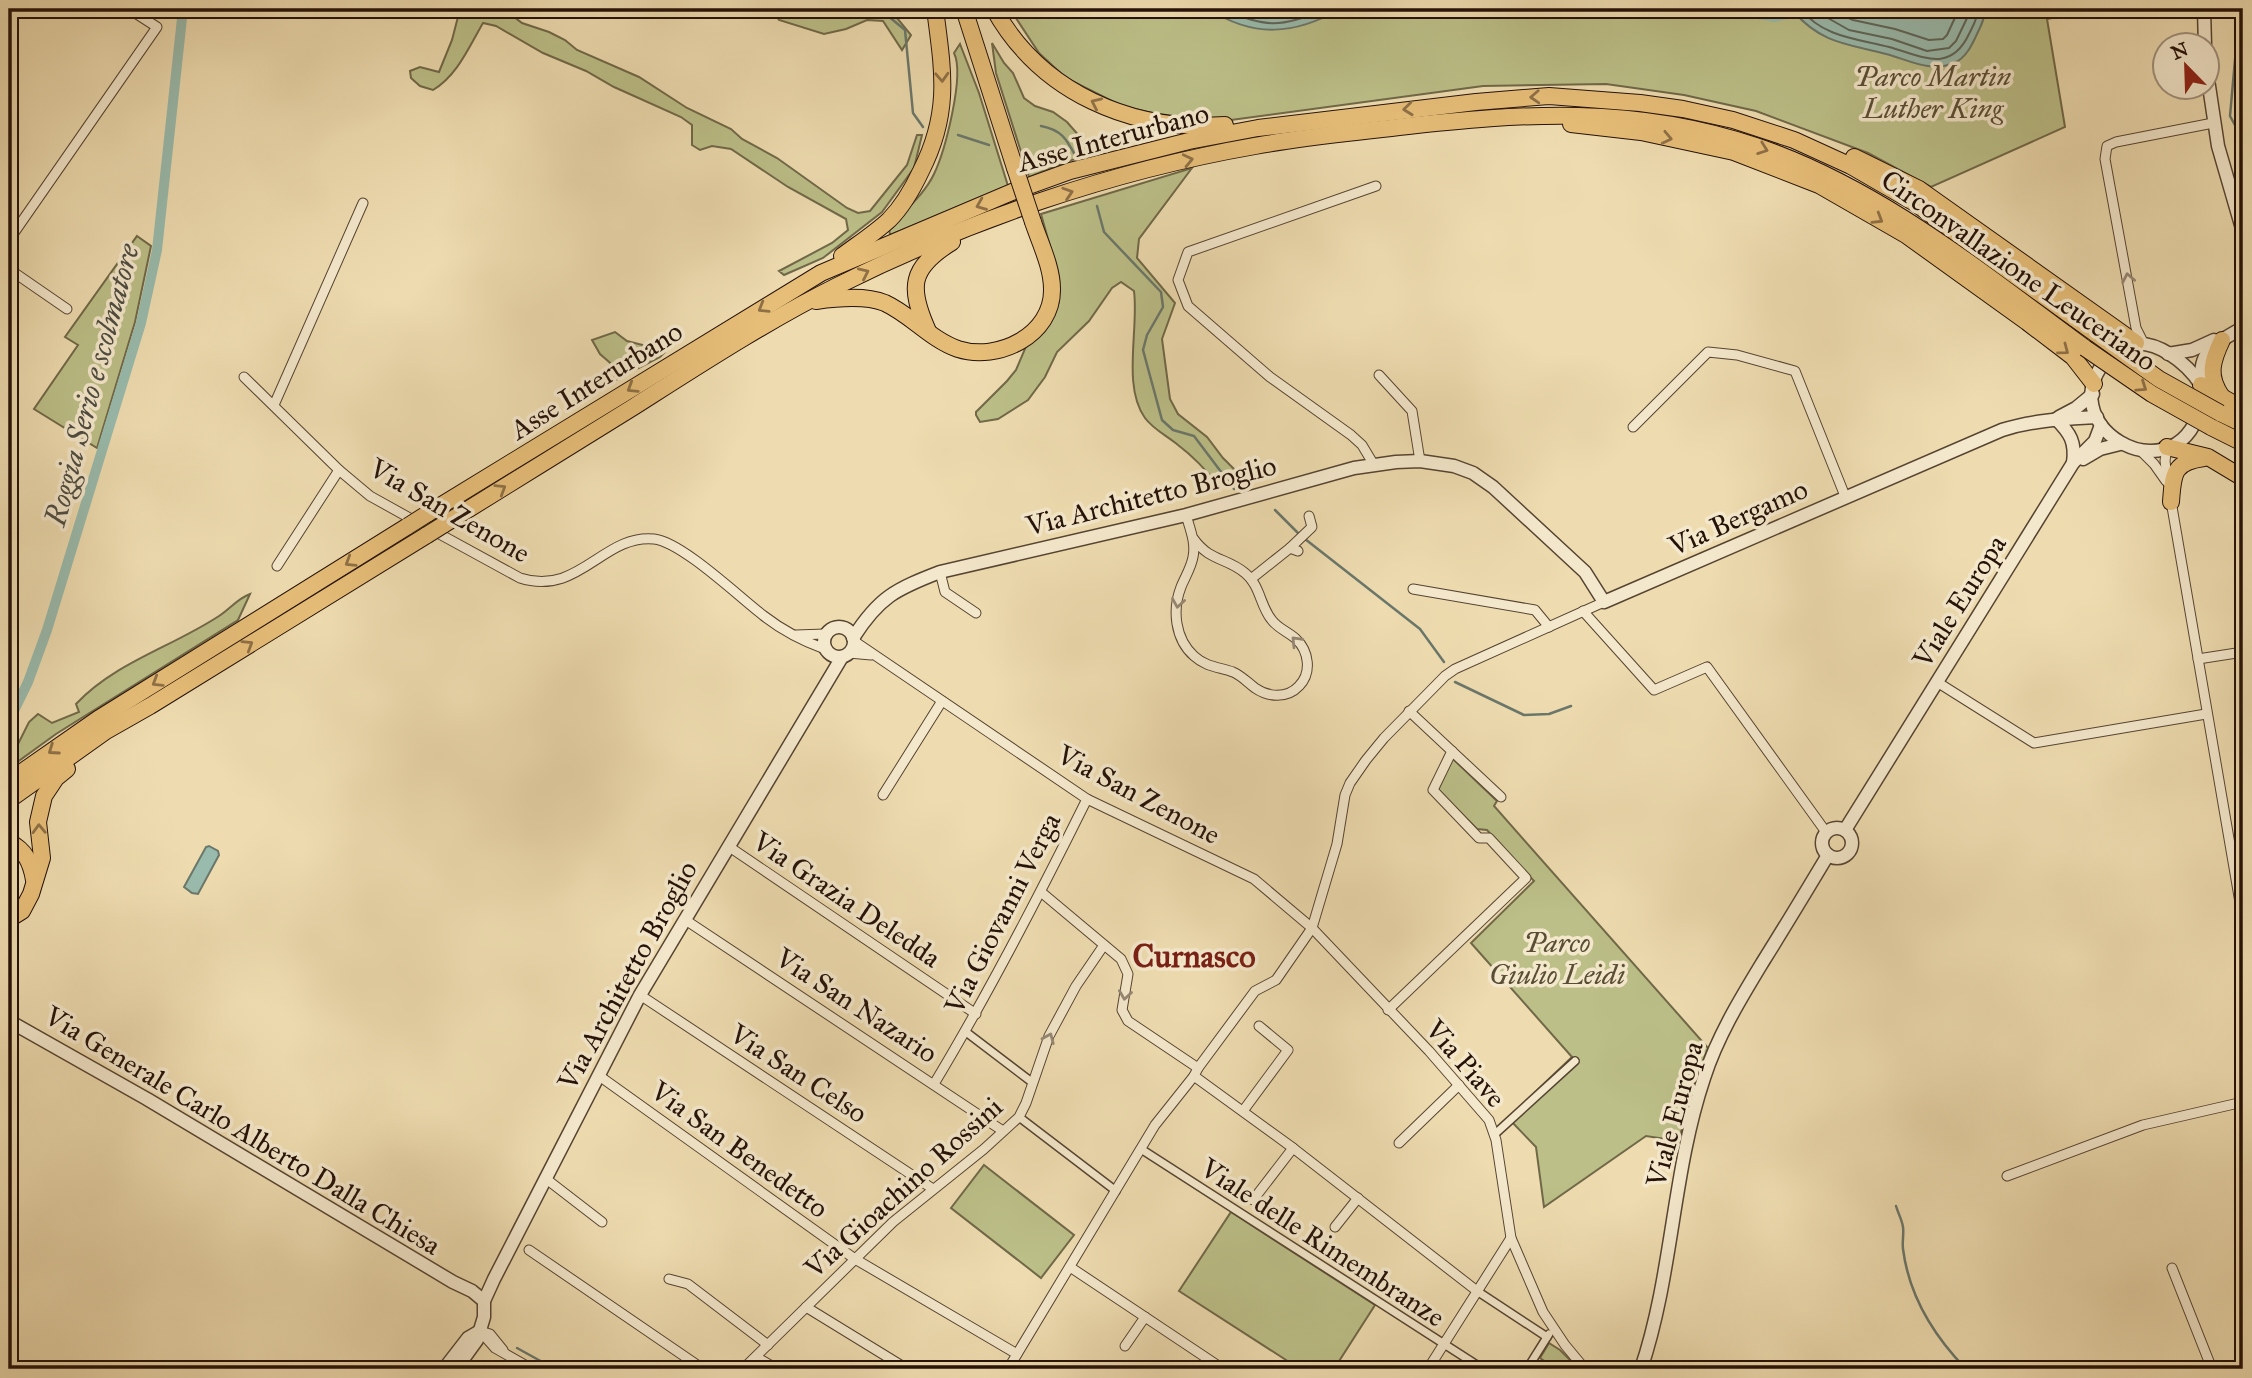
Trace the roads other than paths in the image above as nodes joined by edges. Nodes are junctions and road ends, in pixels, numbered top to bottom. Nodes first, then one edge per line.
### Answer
1 (129, 9) edge
2 (935, 9) edge
3 (964, 9) edge
4 (994, 9) edge
5 (2204, 9) edge
6 (2205, 32) edge
7 (2211, 102) edge
8 (1503, 117) junction
9 (1733, 120) junction
10 (2213, 123) junction
11 (1258, 128) junction
12 (1376, 186) dead end
13 (363, 203) dead end
14 (981, 223) junction
15 (2243, 232) edge
16 (9, 240) edge
17 (9, 269) edge
18 (821, 273) junction
19 (803, 304) junction
20 (67, 309) dead end
21 (2240, 330) edge
22 (929, 333) junction
23 (2222, 340) junction
24 (2140, 343) junction
25 (2168, 354) junction
26 (1379, 375) dead end
27 (244, 377) dead end
28 (2201, 385) junction
29 (2093, 389) junction
30 (274, 405) junction
31 (2221, 405) junction
32 (2243, 409) edge
33 (2056, 419) junction
34 (2099, 421) junction
35 (2243, 424) edge
36 (1633, 427) dead end
37 (2243, 443) edge
38 (2120, 444) junction
39 (2167, 447) junction
40 (2141, 450) junction
41 (2208, 457) junction
42 (1420, 461) junction
43 (1374, 465) junction
44 (2071, 466) junction
45 (339, 470) junction
46 (2243, 478) edge
47 (2168, 484) junction
48 (1844, 496) junction
49 (2171, 502) junction
50 (1186, 515) junction
51 (1309, 516) dead end
52 (1193, 538) junction
53 (277, 566) dead end
54 (940, 572) junction
55 (1251, 579) junction
56 (1413, 589) dead end
57 (1604, 602) junction
58 (1583, 611) junction
59 (976, 613) dead end
60 (869, 614) junction
61 (843, 627) junction
62 (1549, 627) junction
63 (825, 634) junction
64 (794, 635) junction
65 (849, 647) junction
66 (826, 651) junction
67 (2243, 652) edge
68 (2198, 659) junction
69 (827, 679) junction
70 (1937, 682) junction
71 (942, 701) junction
72 (1409, 711) junction
73 (2206, 714) junction
74 (102, 725) junction
75 (1452, 751) junction
76 (9, 781) edge
77 (883, 795) dead end
78 (1501, 797) dead end
79 (1087, 799) junction
80 (9, 800) edge
81 (1845, 830) junction
82 (1826, 832) junction
83 (9, 842) edge
84 (728, 846) junction
85 (1829, 855) junction
86 (34, 882) junction
87 (1041, 892) junction
88 (9, 919) edge
89 (684, 919) junction
90 (2243, 920) edge
91 (1312, 928) junction
92 (1104, 946) junction
93 (640, 995) junction
94 (1388, 1010) junction
95 (976, 1014) junction
96 (9, 1021) edge
97 (1259, 1026) dead end
98 (966, 1032) junction
99 (1575, 1061) dead end
100 (1196, 1072) junction
101 (598, 1075) junction
102 (1033, 1083) junction
103 (934, 1084) junction
104 (1459, 1085) junction
105 (2243, 1102) edge
106 (1243, 1111) junction
107 (1019, 1117) junction
108 (1003, 1131) junction
109 (1494, 1133) junction
110 (1399, 1143) dead end
111 (1293, 1148) junction
112 (1140, 1149) junction
113 (2007, 1176) dead end
114 (545, 1178) junction
115 (933, 1189) junction
116 (1116, 1191) junction
117 (1357, 1198) junction
118 (1253, 1200) dead end
119 (602, 1222) dead end
120 (1335, 1227) dead end
121 (1511, 1238) junction
122 (529, 1250) dead end
123 (855, 1259) junction
124 (1070, 1267) junction
125 (2172, 1268) dead end
126 (669, 1279) dead end
127 (1478, 1291) junction
128 (484, 1301) junction
129 (806, 1307) junction
130 (1144, 1317) junction
131 (1553, 1328) junction
132 (480, 1331) junction
133 (1548, 1337) junction
134 (768, 1345) junction
135 (1444, 1345) junction
136 (1125, 1346) dead end
137 (1017, 1354) junction
138 (756, 1357) junction
139 (1210, 1366) edge
140 (444, 1369) edge
141 (456, 1369) edge
142 (532, 1369) edge
143 (703, 1369) edge
144 (743, 1369) edge
145 (777, 1369) edge
146 (907, 1369) edge
147 (1008, 1369) edge
148 (1223, 1369) edge
149 (1428, 1369) edge
150 (1483, 1369) edge
151 (1527, 1369) edge
152 (1585, 1369) edge
153 (1641, 1369) edge
154 (2212, 1369) edge

1 - 16 street
2 -> 18 highway
3 - 22 highway, bridge
11 -> 4 highway
5 - 6 street
7 - 10 street
14 -> 8 highway, Circonvallazione Leuceriano
8 -> 29 highway
8 -> 37 highway, Circonvallazione Leuceriano, bridge
9 -> 11 highway, Circonvallazione Leuceriano
9 - 24 highway
9 - 31 highway, Circonvallazione Leuceriano, bridge
10 - 15 street
24 -> 10 street
11 -> 18 highway, Asse Interurbano
12 - 43 street
13 - 30 street
19 -> 14 highway, Asse Interurbano
14 - 22 highway
17 - 20 street
18 -> 74 highway, Asse Interurbano, bridge
19 - 22 highway
74 -> 19 highway, Asse Interurbano, bridge
21 - 23 street
21 - 25 street
23 - 28 street
23 - 31 highway
24 - 25 street
24 - 29 street
25 - 28 street
26 - 42 street
27 - 30 street, Via San Zenone
28 - 31 highway
28 - 39 street
29 - 33 street, Via Bergamo
29 - 34 street
30 - 45 street, Via San Zenone
31 - 32 highway
31 - 35 highway, Circonvallazione Leuceriano
33 - 34 street, Via Bergamo
33 - 44 street
33 - 48 street, Via Bergamo
34 - 38 street
34 - 44 street, Viale Europa
36 - 48 street
38 - 40 street
38 - 44 street, Viale Europa
39 - 40 street
39 - 41 highway
39 - 47 street
40 - 47 street
41 - 46 highway
41 - 49 highway
42 - 43 street, Via Architetto Broglio
42 - 57 street, Via Architetto Broglio
43 - 50 street, Via Architetto Broglio
44 - 70 street, Viale Europa
45 - 53 street, Via San Zenone
45 - 64 street, Via San Zenone
47 - 49 street
48 - 57 street, Via Bergamo
49 - 68 street
50 - 52 street
50 - 54 street, Via Architetto Broglio
51 - 55 street
52 - 55 street
52 -> 55 street
54 - 59 street
54 - 60 street, Via Architetto Broglio
56 - 62 street
57 - 58 street, Via Bergamo
58 - 62 street, Via Bergamo
58 - 82 street
60 - 61 street, Via Architetto Broglio
60 - 65 street, Via Architetto Broglio
61 - 63 street
61 - 65 street
62 - 72 street, Via Bergamo
63 - 64 street
63 - 66 street
64 - 66 street, Via San Zenone
65 - 66 street
65 - 69 street, Via Architetto Broglio
65 - 71 street, Via San Zenone
66 - 69 street, Via Architetto Broglio
67 - 68 street
68 - 73 street
69 - 84 street, Via Architetto Broglio
70 - 73 street
70 - 81 street, Viale Europa
71 - 77 street
71 - 79 street, Via San Zenone
72 - 75 street
72 - 91 street, Via Bergamo
73 - 90 street
74 -> 76 highway, Asse Interurbano
74 - 80 highway, Asse Interurbano
86 -> 74 highway
75 - 78 street
75 - 94 street
79 - 87 street, Via Giovanni Verga
79 - 91 street, Via San Zenone
81 - 82 street
81 - 85 street, Viale Europa
82 - 85 street
83 - 86 highway
84 - 89 street, Via Architetto Broglio
84 - 95 street, Via Grazia Deledda
85 - 153 street, Viale Europa
86 - 88 highway
87 - 92 street
87 - 95 street, Via Giovanni Verga
89 - 93 street, Via Architetto Broglio
89 - 103 street, Via San Nazario
91 - 94 street, Via Piave
91 - 100 street, Via Bergamo
92 -> 100 street
102 -> 92 street, Via Gioachino Rossini
93 - 101 street, Via Architetto Broglio
93 - 115 street, Via San Celso
94 - 104 street, Via Piave
95 - 98 street, Via Giovanni Verga
96 - 128 street, Via Generale Carlo Alberto Dalla Chiesa
97 - 106 street
98 - 102 street
98 - 103 street, Via Giovanni Verga
99 - 109 street
100 - 106 street
100 - 112 street, Via Bergamo
101 - 114 street, Via Architetto Broglio
101 - 123 street, Via San Benedetto
102 - 107 street, Via Gioachino Rossini
103 - 108 street, Via San Nazario
104 - 109 street, Via Piave
104 - 110 street
105 - 113 street
106 - 111 street
107 - 108 street, Via Gioachino Rossini
107 - 116 street
108 - 115 street, Via Gioachino Rossini
109 - 121 street, Via Piave
111 - 117 street
111 - 118 street
112 - 116 street, Via Bergamo
112 - 135 street, Viale delle Rimembranze
114 - 119 street
114 - 128 street, Via Architetto Broglio
115 - 123 street, Via Gioachino Rossini
116 - 124 street, Via Bergamo
117 - 120 street
117 - 127 street
121 - 127 street
121 - 131 street, Via Piave
122 - 143 street
123 - 129 street, Via Gioachino Rossini
123 - 137 street, Via San Benedetto
124 - 130 street
124 - 137 street, Via Bergamo
125 - 154 street
126 - 134 street
127 - 133 street
127 - 135 street
128 - 132 street
129 - 134 street, Via Gioachino Rossini
129 - 146 street
130 - 136 street
130 - 139 street
131 - 133 street
131 - 152 street, Via Piave
132 - 140 street
132 - 141 street
132 - 142 street
133 - 151 street
134 - 138 street, Via Gioachino Rossini
135 - 149 street
135 - 150 street, Viale delle Rimembranze
137 - 147 street, Via Bergamo
138 - 144 street, Via Gioachino Rossini
138 - 145 street
139 - 148 street

